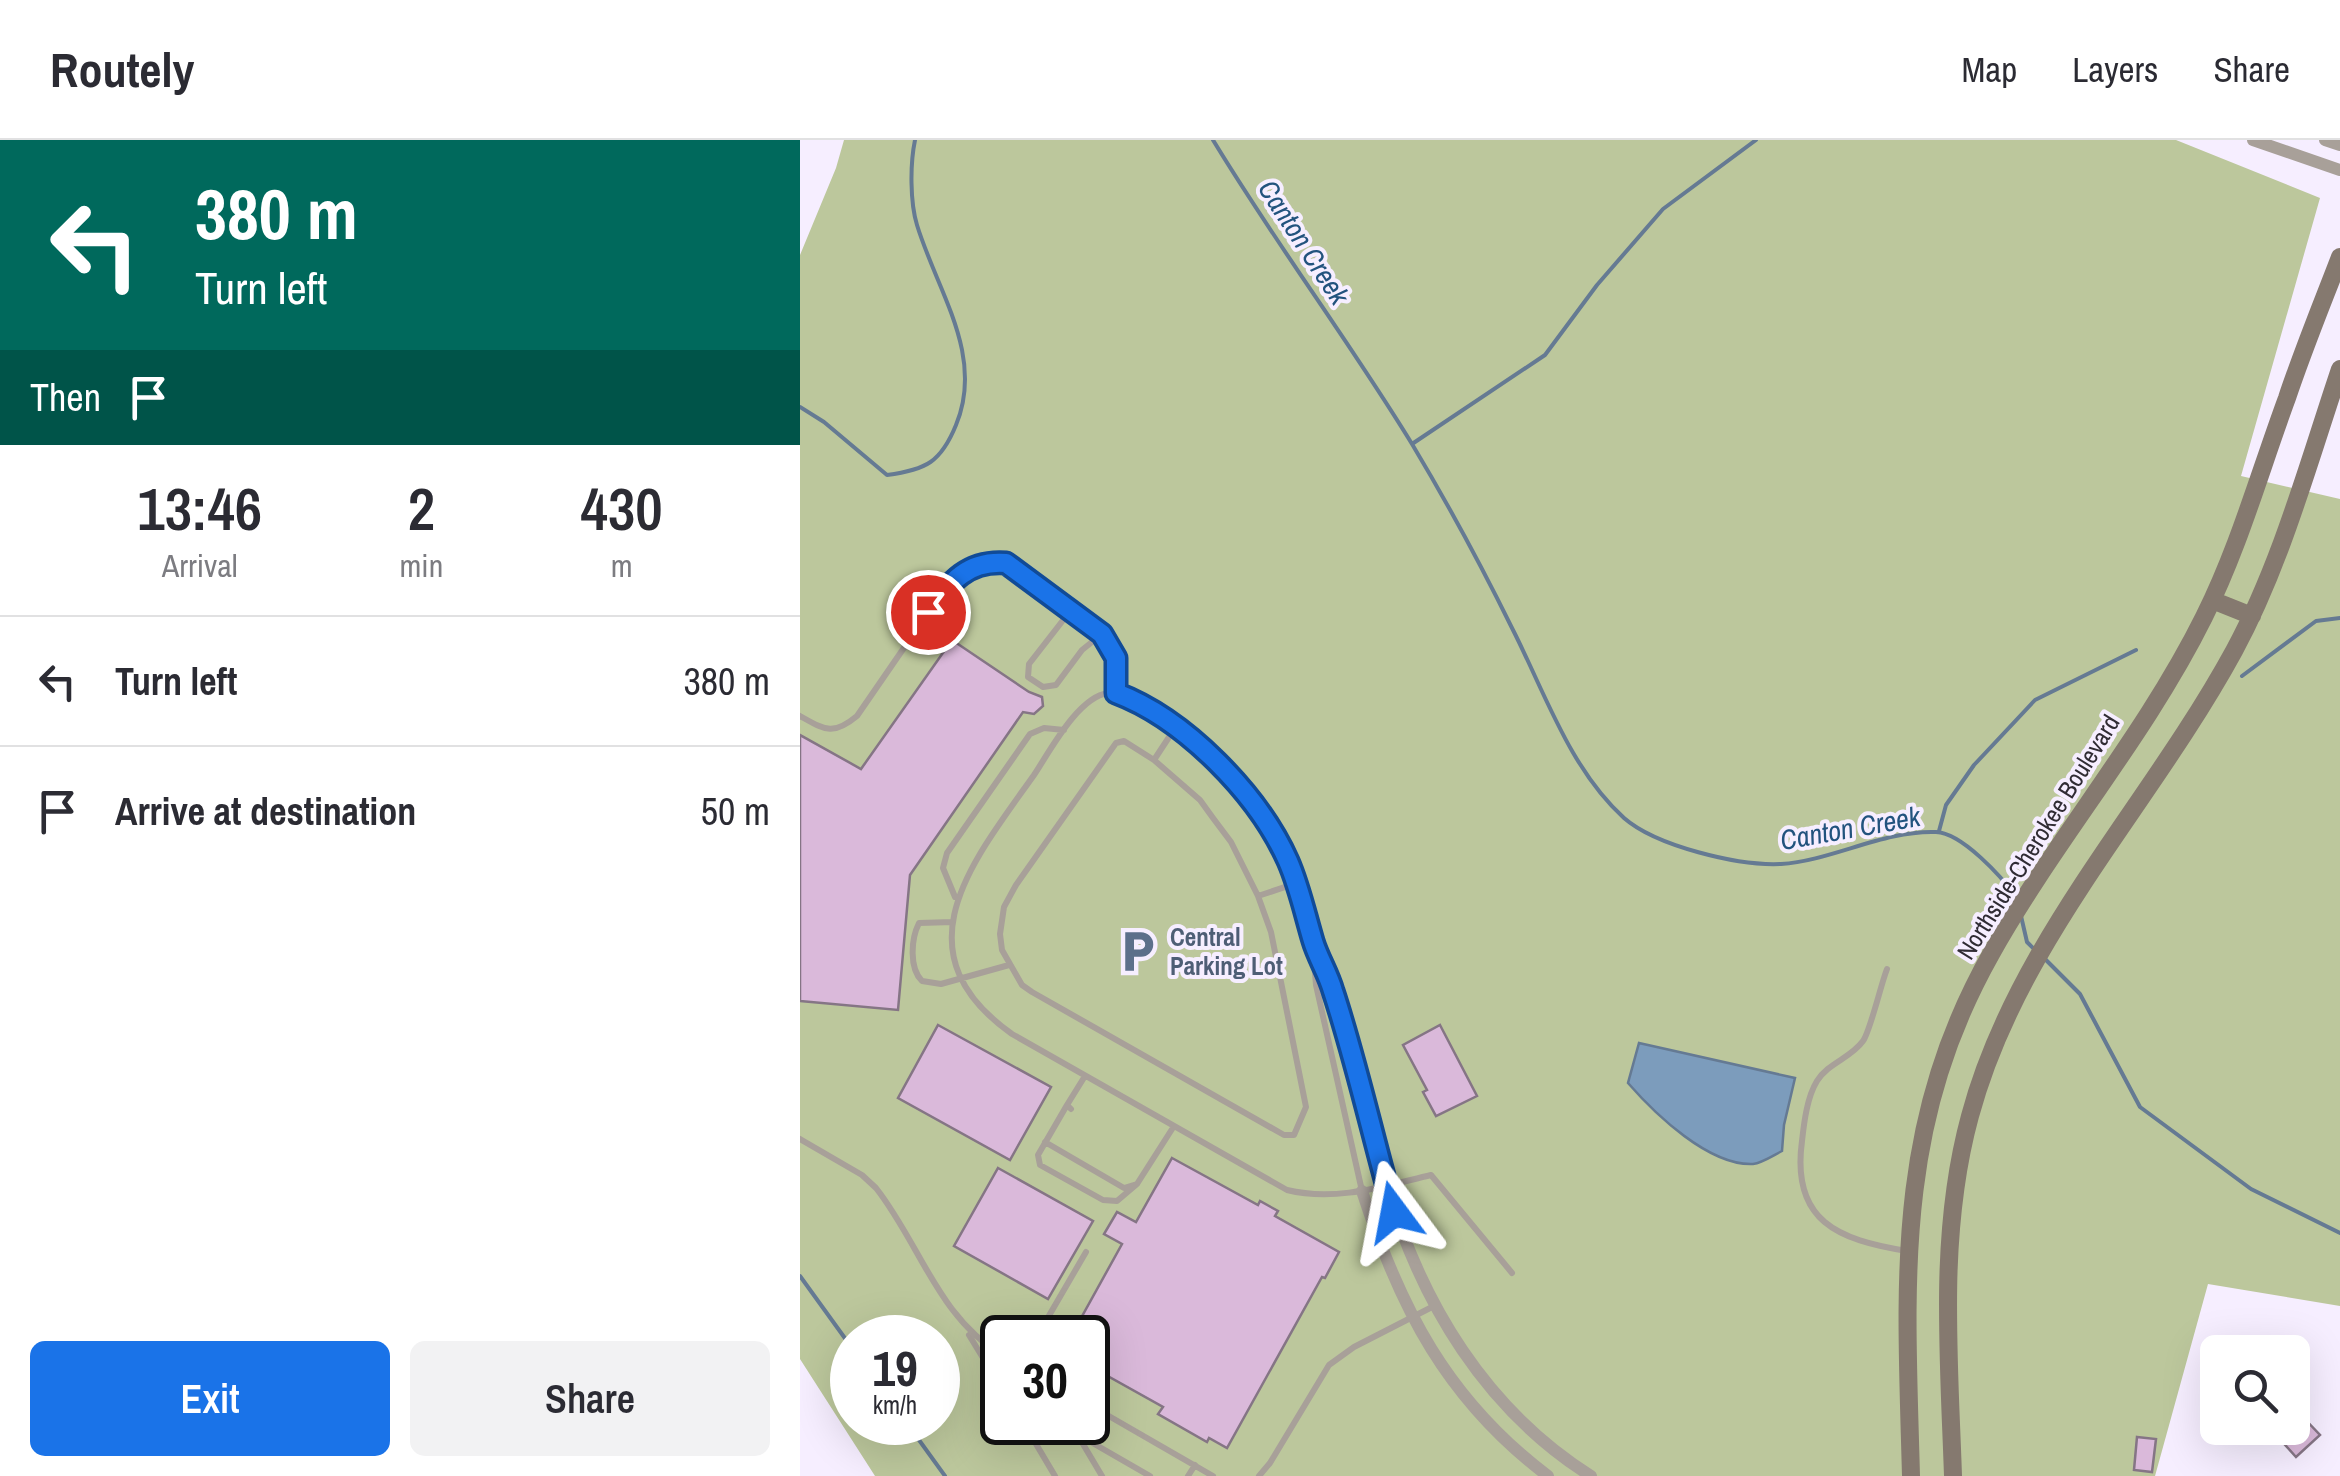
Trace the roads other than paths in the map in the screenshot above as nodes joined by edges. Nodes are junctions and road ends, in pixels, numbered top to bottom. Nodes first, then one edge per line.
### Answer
1 (2253, 140) edge
2 (2325, 140) edge
3 (2340, 145) edge
4 (2340, 170) edge
5 (2340, 256) edge
6 (2340, 369) edge
7 (2212, 600) junction
8 (1072, 610) junction
9 (2252, 616) junction
10 (1102, 634) junction
11 (1116, 693) junction
12 (800, 716) edge
13 (1175, 728) junction
14 (1065, 730) junction
15 (1154, 760) junction
16 (1296, 883) junction
17 (1258, 896) junction
18 (956, 900) junction
19 (953, 922) junction
20 (1313, 942) junction
21 (1010, 965) junction
22 (1887, 968) dead end
23 (962, 978) junction
24 (1085, 1076) junction
25 (1174, 1126) junction
26 (800, 1139) edge
27 (1045, 1142) junction
28 (1137, 1184) junction
29 (1387, 1186) junction
30 (1362, 1191) junction
31 (1907, 1250) junction
32 (1086, 1252) dead end
33 (1512, 1272) dead end
34 (1434, 1306) junction
35 (1049, 1315) edge
36 (1412, 1317) junction
37 (963, 1325) junction
38 (980, 1338) edge
39 (980, 1353) edge
40 (1110, 1417) edge
41 (1037, 1445) edge
42 (1195, 1465) junction
43 (1055, 1476) edge
44 (1102, 1476) edge
45 (1150, 1476) edge
46 (1188, 1476) edge
47 (1213, 1476) edge
48 (1259, 1476) edge
49 (1548, 1476) edge
50 (1591, 1476) edge
51 (1911, 1476) edge
52 (1953, 1476) edge

1 - 4 street
2 - 3 street
5 - 7 street, Northside-Cherokee Boulevard
6 - 9 street
7 - 9 street
7 - 31 street, Northside-Cherokee Boulevard
8 - 10 lane
8 - 10 lane
8 - 12 lane
9 - 52 street
10 - 11 lane
11 - 13 lane
11 - 14 lane
13 - 15 lane
13 - 16 lane
14 - 18 lane
14 - 18 lane
15 - 17 lane
15 - 21 lane
16 - 17 lane
16 - 20 lane
17 - 21 lane
18 - 19 lane
19 - 23 lane
19 - 23 lane
20 - 29 lane
20 - 30 lane
21 - 23 lane
22 - 31 lane
23 - 24 lane
24 - 25 lane
24 - 27 lane
25 - 28 lane
25 - 30 lane
26 - 37 lane
27 - 28 lane
27 - 28 lane
29 - 30 lane
29 - 33 lane
29 - 34 street
30 - 36 street
31 - 51 street, Northside-Cherokee Boulevard
32 - 35 lane
34 - 36 lane
34 - 50 street
36 - 48 lane
36 - 49 street
37 - 38 lane
37 - 39 lane
40 - 42 lane
41 - 43 lane
42 - 46 lane
42 - 47 lane
44 - 45 lane

